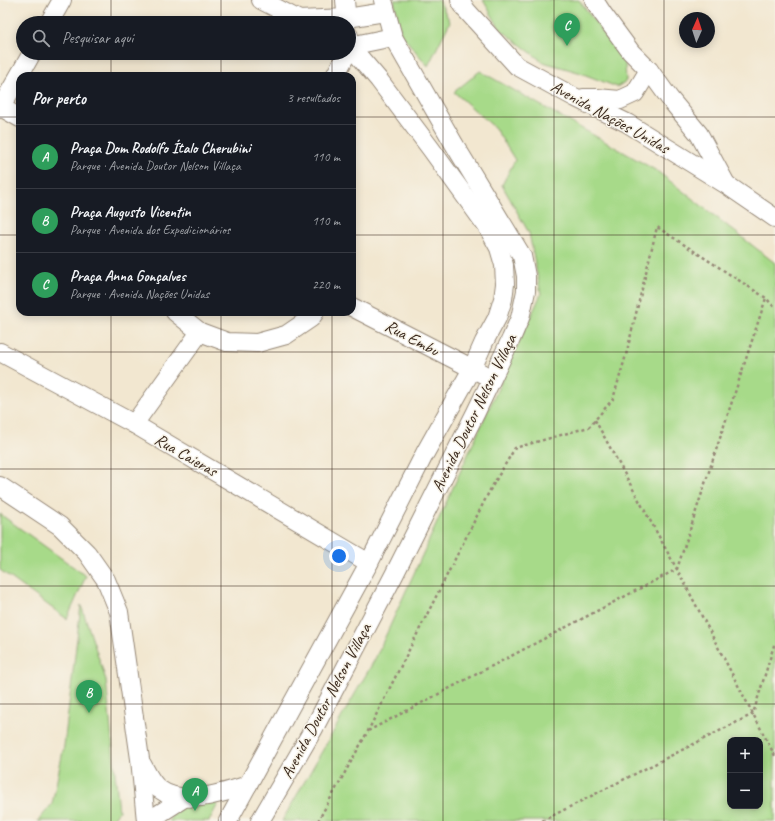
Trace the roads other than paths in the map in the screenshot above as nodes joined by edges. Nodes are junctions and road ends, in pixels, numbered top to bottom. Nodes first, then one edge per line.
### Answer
1 (62, 0) edge
2 (261, 0) edge
3 (345, 0) edge
4 (460, 0) edge
5 (594, 0) edge
6 (384, 6) edge
7 (53, 16) edge
8 (292, 16) edge
9 (347, 16) edge
10 (356, 17) edge
11 (393, 37) junction
12 (356, 45) edge
13 (356, 54) edge
14 (28, 60) edge
15 (342, 60) edge
16 (649, 70) junction
17 (21, 72) edge
18 (336, 72) edge
19 (16, 80) edge
20 (576, 98) junction
21 (0, 107) edge
22 (16, 116) edge
23 (727, 185) junction
24 (775, 218) edge
25 (356, 309) edge
26 (180, 316) edge
27 (312, 316) edge
28 (200, 332) junction
29 (0, 352) edge
30 (472, 369) junction
31 (492, 379) junction
32 (134, 424) junction
33 (0, 486) edge
34 (369, 563) junction
35 (140, 759) junction
36 (248, 785) junction
37 (184, 798) junction
38 (147, 821) edge
39 (228, 821) edge
40 (260, 821) edge

1 - 7 street
2 - 8 street
3 - 9 street
4 - 20 street, Avenida Nações Unidas
5 - 16 street
6 - 10 street
6 - 11 street, Avenida Doutor Nelson Villaça
11 - 12 street
11 - 31 street, Avenida Doutor Nelson Villaça
13 - 30 street, Avenida Doutor Nelson Villaça
14 - 17 street
15 - 18 street
16 - 20 street
16 - 23 street
19 - 21 street
20 - 23 street, Avenida Nações Unidas
21 - 22 street
23 - 24 street, Avenida Nações Unidas
25 - 30 street, Rua Embu
26 - 28 street
27 - 28 street
28 - 32 street
29 - 32 street, Rua Caieras
30 - 31 street, Rua Embu
30 - 34 street, Avenida Doutor Nelson Villaça
31 - 40 street, Avenida Doutor Nelson Villaça
32 - 34 street, Rua Caieras
33 - 35 street
34 - 36 street, Avenida Doutor Nelson Villaça
35 - 37 street
35 - 38 street
36 - 37 street
36 - 39 street, Avenida Doutor Nelson Villaça
37 - 38 street

